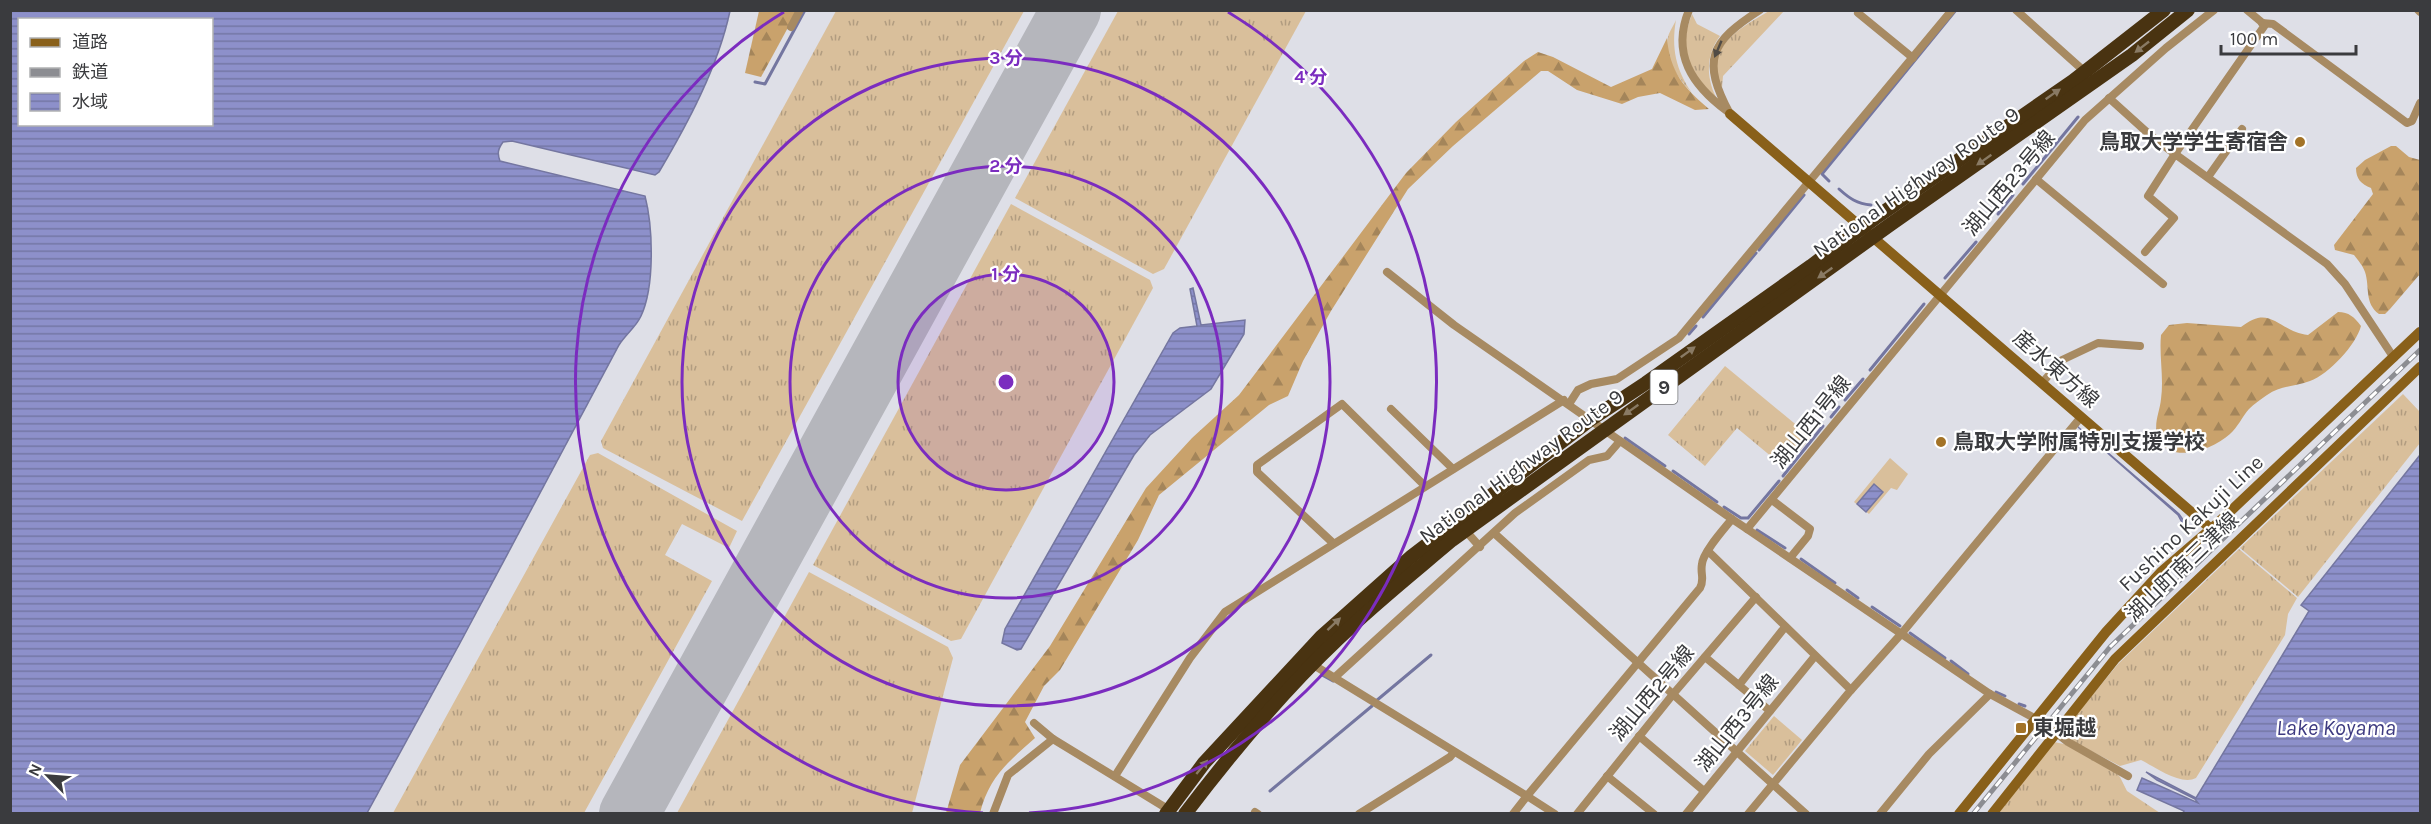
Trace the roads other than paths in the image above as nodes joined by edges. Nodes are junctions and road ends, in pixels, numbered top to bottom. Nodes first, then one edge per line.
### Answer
1 (800, 10) edge
2 (1689, 10) edge
3 (1760, 10) edge
4 (1952, 10) edge
5 (2016, 10) edge
6 (2164, 10) edge
7 (2188, 10) edge
8 (2214, 10) edge
9 (2247, 10) edge
10 (1858, 13) dead end
11 (2262, 23) junction
12 (791, 27) dead end
13 (1913, 58) junction
14 (2084, 71) junction
15 (2109, 98) junction
16 (2421, 103) edge
17 (1730, 114) junction
18 (2242, 129) dead end
19 (2175, 154) junction
20 (2208, 177) junction
21 (2036, 179) junction
22 (1811, 182) junction
23 (1864, 228) junction
24 (1875, 237) junction
25 (2145, 252) dead end
26 (1388, 272) dead end
27 (2163, 285) dead end
28 (1940, 293) junction
29 (2421, 332) edge
30 (2140, 346) dead end
31 (2394, 358) junction
32 (2421, 368) edge
33 (2042, 383) junction
34 (1566, 402) junction
35 (1391, 409) dead end
36 (2081, 417) junction
37 (1590, 420) junction
38 (1604, 430) junction
39 (1620, 441) junction
40 (1453, 469) junction
41 (1425, 486) junction
42 (1772, 500) junction
43 (1732, 519) junction
44 (1747, 529) junction
45 (2211, 529) junction
46 (1465, 530) junction
47 (1494, 533) junction
48 (1333, 543) junction
49 (1480, 547) junction
50 (1708, 551) junction
51 (1790, 558) junction
52 (1756, 597) junction
53 (1785, 627) junction
54 (1902, 633) junction
55 (1815, 656) junction
56 (1705, 657) junction
57 (1639, 662) junction
58 (1312, 664) junction
59 (1334, 678) junction
60 (1739, 685) junction
61 (1851, 690) junction
62 (1674, 693) junction
63 (1990, 694) junction
64 (1770, 711) junction
65 (2036, 719) junction
66 (1034, 723) dead end
67 (2055, 732) junction
68 (1639, 736) junction
69 (1053, 739) junction
70 (1737, 751) junction
71 (1454, 752) junction
72 (1115, 776) junction
73 (1607, 776) junction
74 (2128, 776) dead end
75 (1773, 782) junction
76 (1704, 791) junction
77 (1527, 796) junction
78 (1170, 812) edge
79 (993, 813) edge
80 (1185, 813) edge
81 (1359, 813) edge
82 (1513, 813) edge
83 (1555, 813) edge
84 (1577, 813) edge
85 (1654, 813) edge
86 (1686, 813) edge
87 (1748, 813) edge
88 (1806, 813) edge
89 (1880, 813) edge
90 (1959, 813) edge
91 (1992, 813) edge

1 - 12 street
2 - 17 street
3 -> 17 street
4 - 13 street
5 - 14 street
6 - 14 highway, National Highway Route 9 / 9
7 -> 24 highway, National Highway Route 9 / 9
8 - 15 street, 湖山西23号線
9 - 11 street
10 - 13 street
11 - 16 street
11 - 19 street
13 - 22 street
23 -> 14 highway, National Highway Route 9 / 9
15 - 19 street
15 - 21 street, 湖山西23号線
17 - 22 street, 産水東方線
18 - 20 street
19 - 20 street
19 - 25 street
20 - 31 street
21 - 27 street
21 - 28 street, 湖山西23号線
22 - 23 street, 産水東方線
22 - 34 street
23 - 24 street, 産水東方線
37 -> 23 highway, National Highway Route 9 / 9
24 - 28 street, 産水東方線
24 -> 38 highway, National Highway Route 9 / 9
26 - 34 street
28 - 33 street, 産水東方線
28 - 42 street, 湖山西1号線
29 - 31 street, Fushino Kakuji Line
30 - 33 street
31 - 45 street, Fushino Kakuji Line
32 - 67 street, 湖山町南三津線
33 - 36 street, 産水東方線
34 - 37 street
34 - 40 street
35 - 40 street
36 - 45 street, 産水東方線
36 - 54 street
37 - 38 street
78 -> 37 highway, National Highway Route 9 / 9
38 - 39 street
38 - 46 highway, National Highway Route 9 / 9
39 - 43 street
39 - 47 street
40 - 41 street
41 - 48 street
41 - 48 street
42 - 44 street, 湖山西1号線
42 - 51 street
43 - 44 street
43 - 50 street
44 - 51 street
45 - 65 street, Fushino Kakuji Line
46 - 49 street
46 - 58 highway, National Highway Route 9 / 9
47 - 49 street
47 - 57 street
48 - 72 street
49 - 59 street
50 - 52 street
50 - 57 street
51 - 54 street
52 - 53 street
52 - 56 street, 湖山西2号線
53 - 55 street
53 - 60 street
54 - 61 street
54 - 63 street
55 - 61 street
55 - 64 street, 湖山西3号線
56 - 60 street
56 - 62 street, 湖山西2号線
57 - 62 street
57 - 77 street
58 - 59 street
58 - 80 highway, National Highway Route 9 / 9
59 - 71 street
60 - 64 street
61 - 75 street
62 - 68 street, 湖山西2号線
62 - 70 street
63 - 65 street
63 - 89 street
64 - 70 street, 湖山西3号線
65 - 90 street, Fushino Kakuji Line
66 - 69 street
67 - 74 street
67 - 91 street, 湖山町南三津線
68 - 73 street, 湖山西2号線
68 - 76 street
69 - 72 street
69 - 79 street
70 - 75 street
70 - 76 street, 湖山西3号線
71 - 77 street
71 - 81 street
72 - 78 street
73 - 84 street, 湖山西2号線
73 - 85 street
75 - 87 street
75 - 88 street
76 - 86 street, 湖山西3号線
77 - 82 street
77 - 83 street

